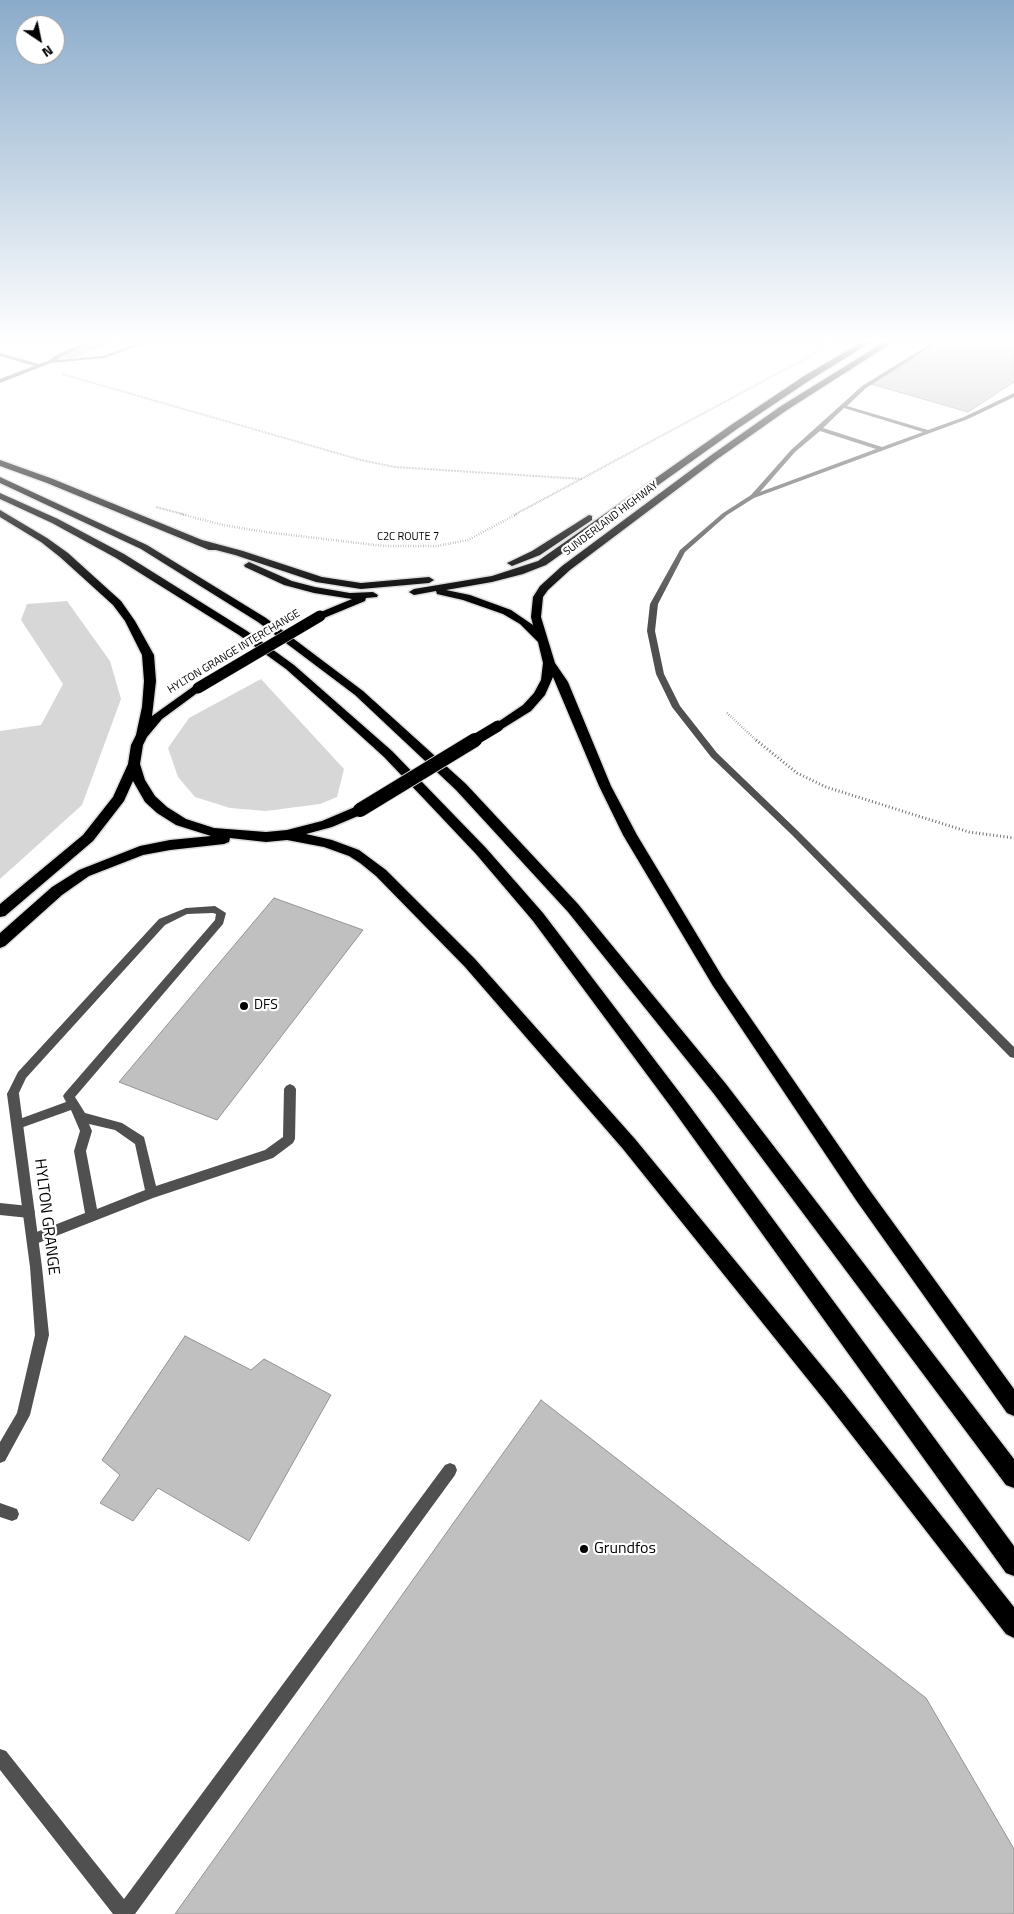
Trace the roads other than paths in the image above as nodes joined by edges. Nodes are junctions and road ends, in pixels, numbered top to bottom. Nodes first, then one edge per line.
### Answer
1 (730, 430) edge
2 (752, 430) edge
3 (817, 430) edge
4 (823, 430) edge
5 (923, 430) edge
6 (933, 430) edge
7 (928, 432) junction
8 (882, 449) junction
9 (691, 457) junction
10 (0, 463) edge
11 (0, 480) edge
12 (0, 496) edge
13 (752, 497) junction
14 (0, 513) edge
15 (203, 543) junction
16 (414, 592) junction
17 (377, 595) junction
18 (542, 641) junction
19 (550, 663) junction
20 (141, 736) junction
21 (134, 764) junction
22 (287, 835) junction
23 (248, 837) junction
24 (0, 912) edge
25 (0, 942) edge
26 (1014, 1054) edge
27 (290, 1089) dead end
28 (73, 1104) junction
29 (81, 1117) junction
30 (18, 1124) junction
31 (152, 1193) junction
32 (0, 1209) edge
33 (29, 1212) junction
34 (92, 1216) junction
35 (33, 1239) junction
36 (1014, 1406) edge
37 (0, 1456) edge
38 (450, 1470) dead end
39 (1014, 1477) edge
40 (1014, 1565) edge
41 (1014, 1626) edge
42 (0, 1757) edge
43 (124, 1914) edge

1 - 9 highway, SUNDERLAND HIGHWAY
2 - 18 highway, SUNDERLAND HIGHWAY
3 - 13 street
4 - 8 street
5 - 7 street
6 - 7 street
7 - 8 street
8 - 13 street
9 - 15 highway
9 - 16 highway, SUNDERLAND HIGHWAY
10 - 15 highway
11 - 39 highway
12 - 40 highway
13 - 26 street
14 - 20 highway
15 - 17 highway
16 - 17 highway, HYLTON GRANGE INTERCHANGE
16 - 18 highway, HYLTON GRANGE INTERCHANGE
17 - 20 highway, HYLTON GRANGE INTERCHANGE, bridge
18 - 19 highway, SUNDERLAND HIGHWAY
19 - 22 highway, bridge
19 - 36 highway, SUNDERLAND HIGHWAY
20 - 21 highway, HYLTON GRANGE INTERCHANGE
21 - 23 highway
21 - 24 highway, HYLTON GRANGE INTERCHANGE
22 - 23 highway
22 - 41 highway
23 - 25 highway
27 - 31 street
28 - 29 street
28 - 30 street
28 - 30 street, HYLTON GRANGE
29 - 31 street
29 - 34 street
30 - 33 street, HYLTON GRANGE
31 - 34 street
32 - 33 street
33 - 35 street, HYLTON GRANGE
34 - 35 street
35 - 37 street, HYLTON GRANGE
38 - 43 street
42 - 43 street

